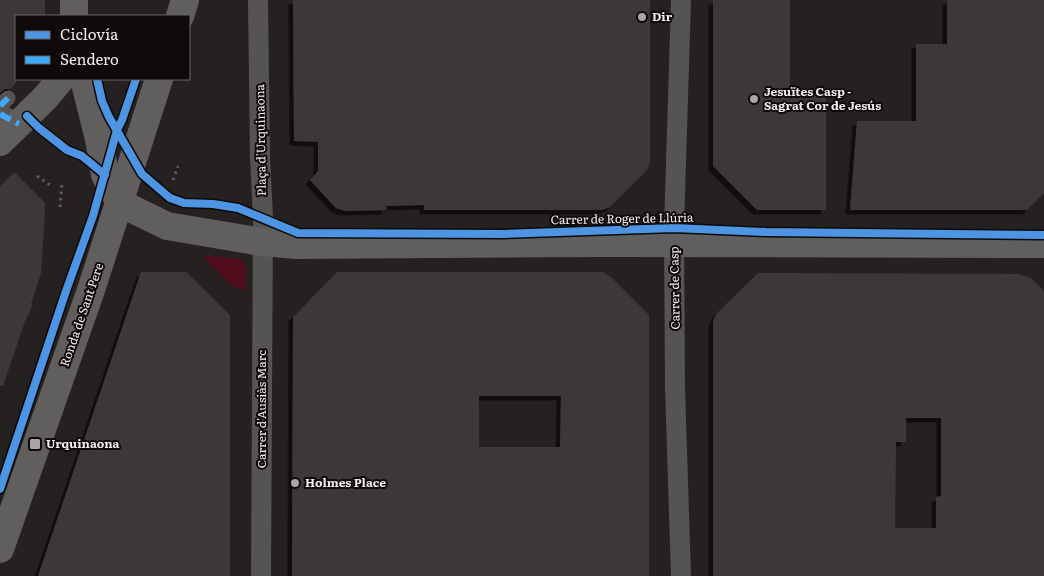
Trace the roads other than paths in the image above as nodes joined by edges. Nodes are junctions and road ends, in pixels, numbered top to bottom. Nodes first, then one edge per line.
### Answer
1 (74, 0) edge
2 (185, 0) edge
3 (258, 0) edge
4 (681, 0) edge
5 (74, 15) edge
6 (180, 15) edge
7 (59, 80) edge
8 (84, 80) edge
9 (158, 80) edge
10 (7, 111) edge
11 (0, 142) edge
12 (120, 203) junction
13 (262, 242) junction
14 (674, 243) junction
15 (1044, 244) edge
16 (0, 549) edge
17 (261, 576) edge
18 (681, 576) edge

1 - 5 main road
2 - 6 main road
3 - 13 street, Plaça d'Urquinaona
4 - 14 street, Carrer de Casp
7 - 10 main road
8 - 12 main road
9 - 12 main road, Ronda de Sant Pere
10 - 11 main road
12 - 13 main road
12 - 16 main road, Ronda de Sant Pere
13 - 14 main road, Carrer de Roger de Llúria
13 - 17 street, Carrer d'Ausiàs Marc
14 - 15 main road, Carrer de Roger de Llúria
14 - 18 street, Carrer de Casp

